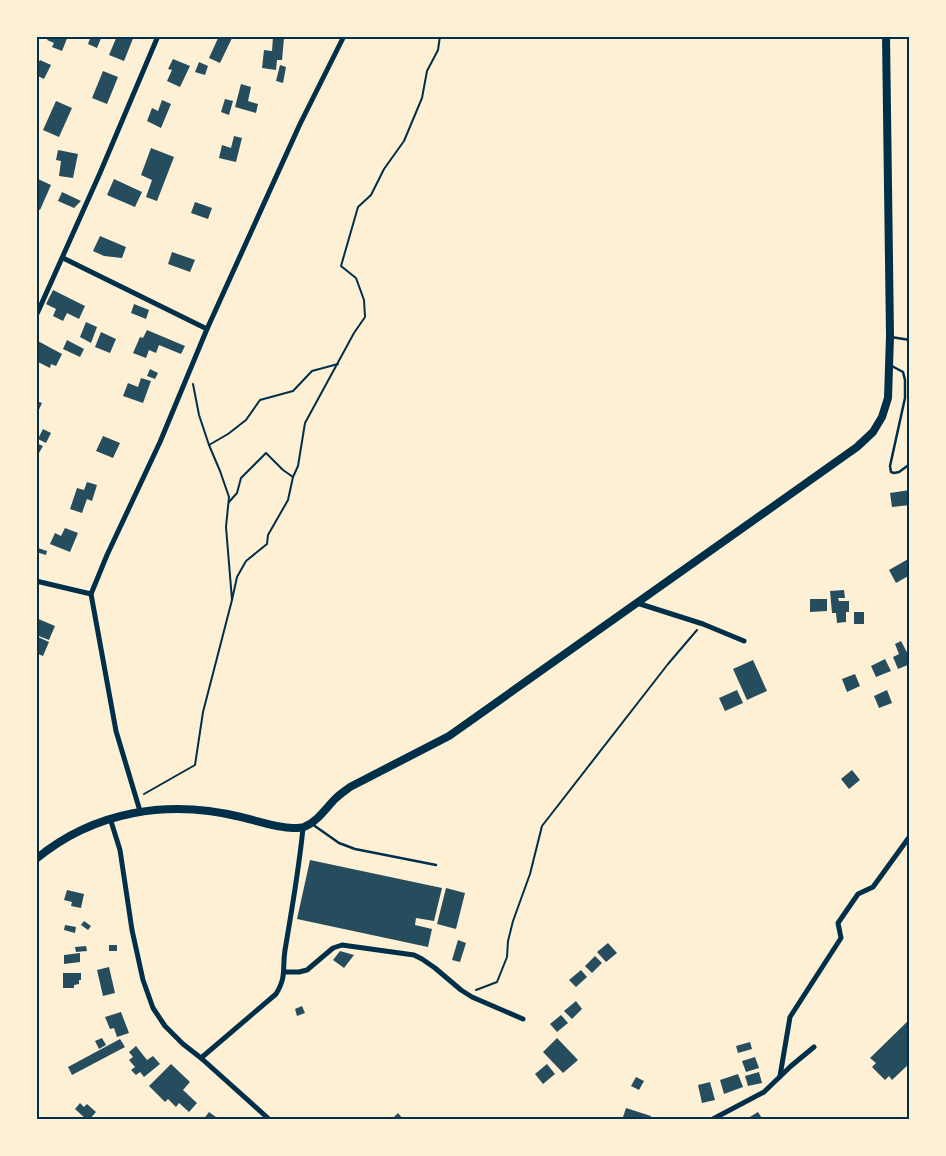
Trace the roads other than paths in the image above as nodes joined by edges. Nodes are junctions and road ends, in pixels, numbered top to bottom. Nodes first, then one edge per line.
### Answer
1 (158, 36) edge
2 (344, 36) edge
3 (886, 36) edge
4 (62, 258) junction
5 (36, 316) edge
6 (207, 329) junction
7 (890, 336) junction
8 (910, 340) edge
9 (889, 364) junction
10 (910, 464) edge
11 (36, 581) edge
12 (91, 594) junction
13 (637, 603) junction
14 (744, 641) dead end
15 (140, 811) junction
16 (110, 818) junction
17 (311, 823) junction
18 (303, 828) junction
19 (910, 836) edge
20 (36, 859) edge
21 (436, 865) dead end
22 (285, 972) junction
23 (524, 1019) dead end
24 (814, 1047) dead end
25 (201, 1058) junction
26 (780, 1076) junction
27 (270, 1120) edge
28 (711, 1120) edge

1 - 4 street
2 - 6 street
3 - 7 main road
4 - 5 street
4 - 6 street
6 - 12 street
7 - 8 lane
7 - 9 main road
9 - 10 lane
9 - 13 main road
11 - 12 street
12 - 15 street
13 - 14 street
13 - 17 main road
15 - 16 main road
15 - 18 main road
16 - 20 main road
16 - 25 street
17 - 18 main road
17 - 21 lane
18 - 22 street
19 - 26 street
22 - 23 street
22 - 25 street
24 - 26 street
25 - 27 street
26 - 28 street

